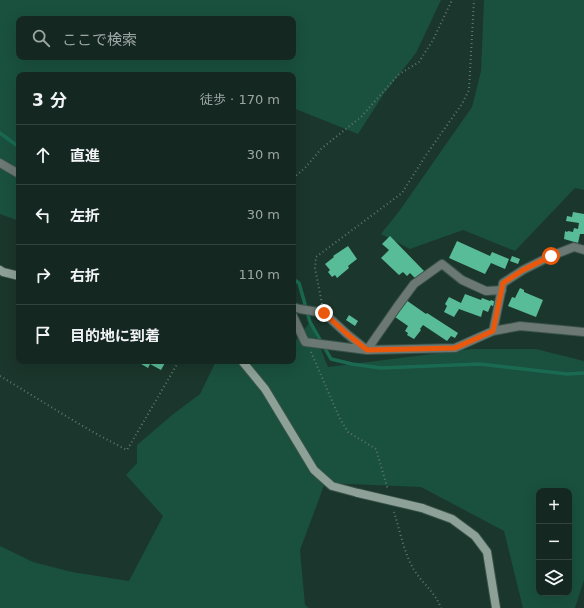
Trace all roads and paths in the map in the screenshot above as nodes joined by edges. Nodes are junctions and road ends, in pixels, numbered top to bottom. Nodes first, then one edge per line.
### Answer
1 (452, 0) edge
2 (474, 0) edge
3 (0, 163) edge
4 (16, 172) edge
5 (296, 176) edge
6 (584, 250) edge
7 (0, 270) edge
8 (16, 275) edge
9 (502, 290) junction
10 (297, 308) edge
11 (320, 312) junction
12 (296, 321) edge
13 (493, 331) junction
14 (584, 332) edge
15 (308, 342) junction
16 (367, 350) junction
17 (177, 364) edge
18 (244, 364) edge
19 (0, 376) edge
20 (389, 495) dead end
21 (394, 510) dead end
22 (441, 608) edge
23 (496, 608) edge

1 - 5 path
2 - 11 path
3 - 4 street
6 - 9 street
7 - 8 street
9 - 13 street
9 - 16 street
10 - 11 street
11 - 16 street
12 - 15 street
13 - 14 street
13 - 16 street
15 - 16 street
15 - 20 path
17 - 19 path
18 - 23 street, bridge
21 - 22 path

